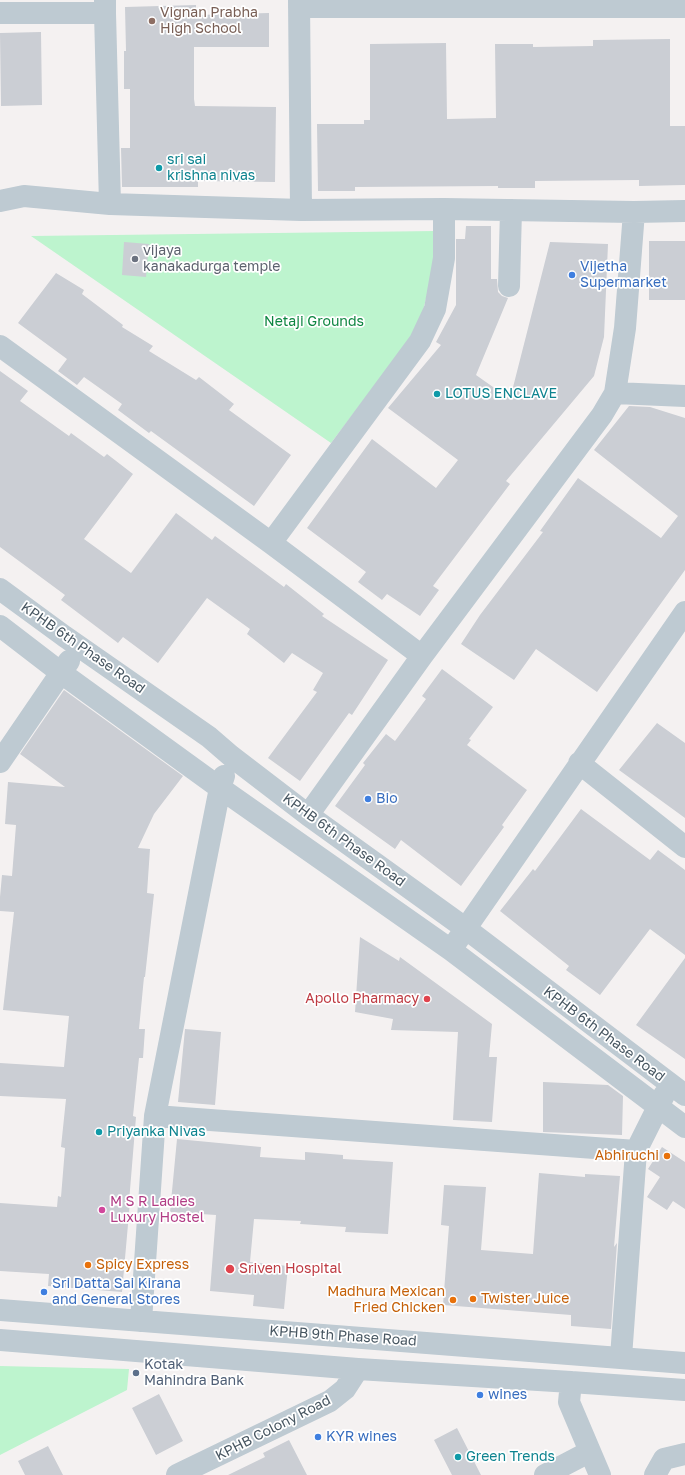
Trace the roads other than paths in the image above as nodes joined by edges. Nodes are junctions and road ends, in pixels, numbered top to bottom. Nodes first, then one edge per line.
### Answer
1 (299, 3) edge
2 (105, 7) edge
3 (2, 8) edge
4 (685, 8) edge
5 (0, 201) edge
6 (110, 204) junction
7 (444, 208) junction
8 (301, 210) junction
9 (511, 210) junction
10 (685, 211) edge
11 (634, 212) junction
12 (509, 286) dead end
13 (0, 346) edge
14 (615, 393) junction
15 (685, 396) edge
16 (271, 543) junction
17 (0, 589) edge
18 (685, 612) edge
19 (0, 626) edge
20 (80, 646) junction
21 (422, 656) junction
22 (60, 672) junction
23 (231, 756) junction
24 (0, 762) edge
25 (579, 764) junction
26 (220, 788) junction
27 (308, 815) junction
28 (685, 847) edge
29 (465, 928) junction
30 (451, 950) junction
31 (677, 1089) edge
32 (657, 1107) junction
33 (155, 1116) junction
34 (685, 1127) edge
35 (636, 1151) junction
36 (0, 1310) edge
37 (141, 1321) junction
38 (0, 1340) edge
39 (620, 1357) junction
40 (685, 1363) edge
41 (358, 1369) junction
42 (571, 1382) junction
43 (685, 1390) edge
44 (589, 1452) junction
45 (685, 1454) edge
46 (177, 1475) edge
47 (544, 1475) edge
48 (600, 1475) edge
49 (655, 1475) edge

1 - 4 street
1 - 8 street
2 - 3 street
2 - 6 street
5 - 6 street
6 - 8 street
7 - 8 street
7 - 9 street
7 - 16 street
9 - 11 street
9 - 12 street
10 - 11 street
11 - 14 street
13 - 16 street
14 - 15 street
14 - 21 street
16 - 21 street
17 - 20 street, KPHB 6th Phase Road
18 - 25 street
19 - 22 street, KPHB 6th Phase Road
20 - 22 street
20 - 23 street, KPHB 6th Phase Road
21 - 27 street
22 - 24 street
22 - 26 street, KPHB 6th Phase Road
23 - 26 street
23 - 27 street, KPHB 6th Phase Road
25 - 28 street
25 - 29 street
26 - 30 street, KPHB 6th Phase Road
26 - 33 street
27 - 29 street, KPHB 6th Phase Road
29 - 30 street
29 - 31 street, KPHB 6th Phase Road
30 - 32 street, KPHB 6th Phase Road
31 - 32 street
32 - 34 street, KPHB 6th Phase Road
32 - 35 street
33 - 35 street
33 - 37 street
35 - 39 street
36 - 37 street, KPHB 9th Phase Road
37 - 39 street, KPHB 9th Phase Road
38 - 41 street
39 - 40 street, KPHB 9th Phase Road
41 - 42 street
41 - 46 street, KPHB Colony Road
42 - 43 street
42 - 44 street
44 - 47 street
44 - 48 street
45 - 49 street

